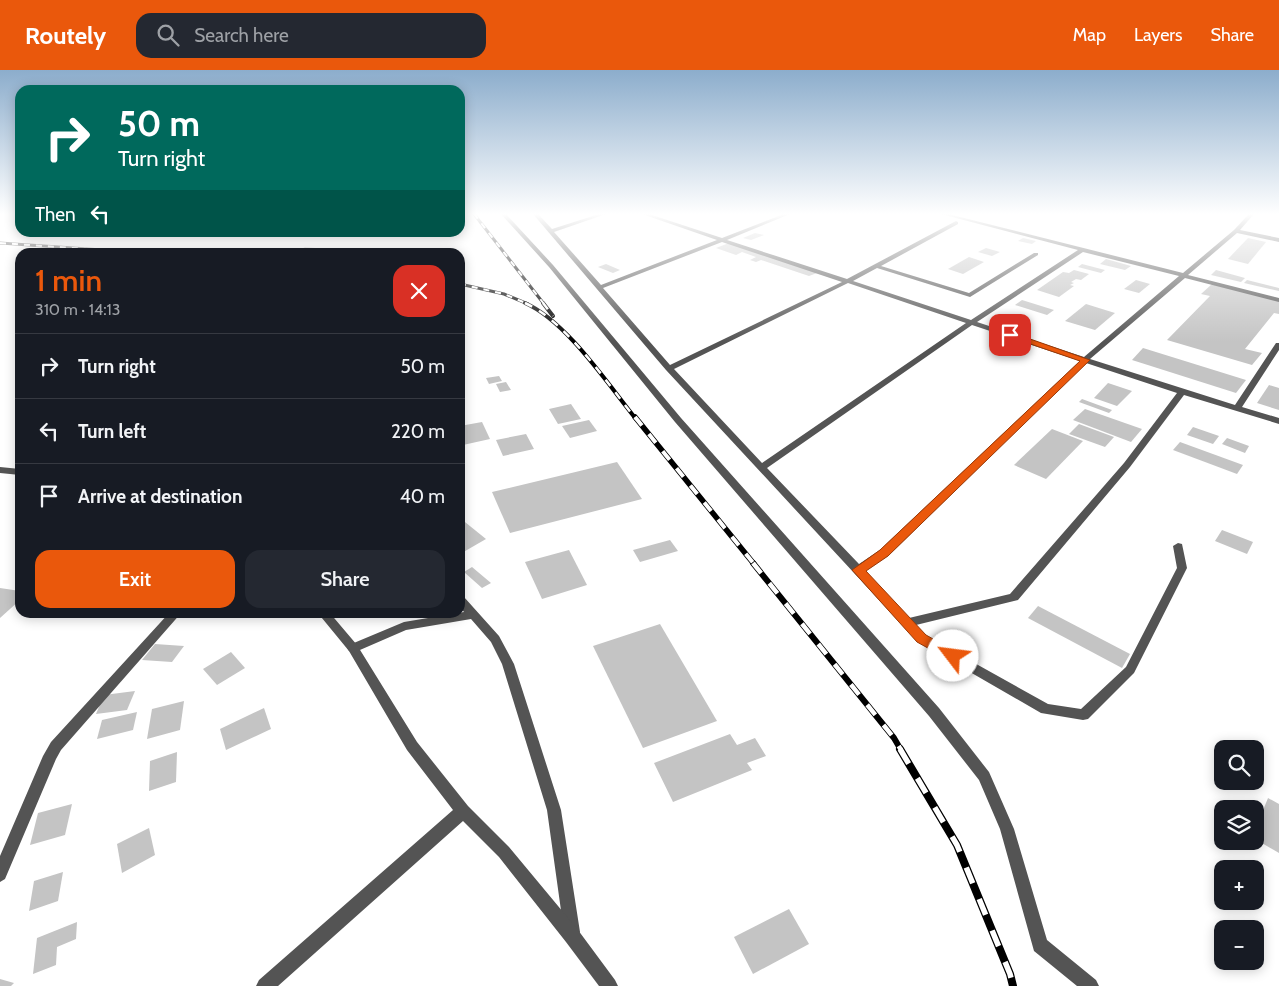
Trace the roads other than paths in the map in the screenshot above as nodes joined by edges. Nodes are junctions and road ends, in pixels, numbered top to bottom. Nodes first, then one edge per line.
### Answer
1 (543, 257) edge
2 (574, 257) edge
3 (680, 257) edge
4 (775, 257) edge
5 (893, 257) edge
6 (1032, 257) edge
7 (1072, 257) edge
8 (1109, 257) edge
9 (1205, 257) edge
10 (876, 266) junction
11 (1183, 275) junction
12 (848, 281) junction
13 (600, 287) junction
14 (1279, 300) edge
15 (972, 322) junction
16 (1279, 346) edge
17 (1085, 360) junction
18 (669, 368) junction
19 (1182, 392) junction
20 (1237, 408) junction
21 (1279, 421) edge
22 (762, 467) junction
23 (0, 470) edge
24 (15, 472) edge
25 (1178, 546) dead end
26 (858, 570) junction
27 (465, 606) edge
28 (472, 615) junction
29 (465, 616) edge
30 (172, 618) edge
31 (327, 618) edge
32 (453, 618) edge
33 (907, 623) junction
34 (353, 648) junction
35 (463, 811) junction
36 (0, 874) edge
37 (572, 936) junction
38 (265, 986) edge
39 (609, 986) edge
40 (1090, 986) edge

1 - 40 street
2 - 13 street
3 - 13 street
4 - 12 street
5 - 10 street
6 - 10 street
7 - 15 street
8 - 11 street
9 - 11 street
10 - 12 street
11 - 14 street
11 - 17 street
12 - 15 street
12 - 18 street
13 - 18 street
15 - 17 street
15 - 22 street
16 - 20 street
17 - 19 street
17 - 26 street
18 - 22 street
19 - 20 street
19 - 33 street
20 - 21 street
22 - 26 street
23 - 24 street
25 - 33 street
26 - 33 street
27 - 28 street
28 - 29 street
28 - 37 street
30 - 36 street
31 - 34 street
32 - 34 street
34 - 35 street
35 - 37 street
35 - 38 street
37 - 39 street

